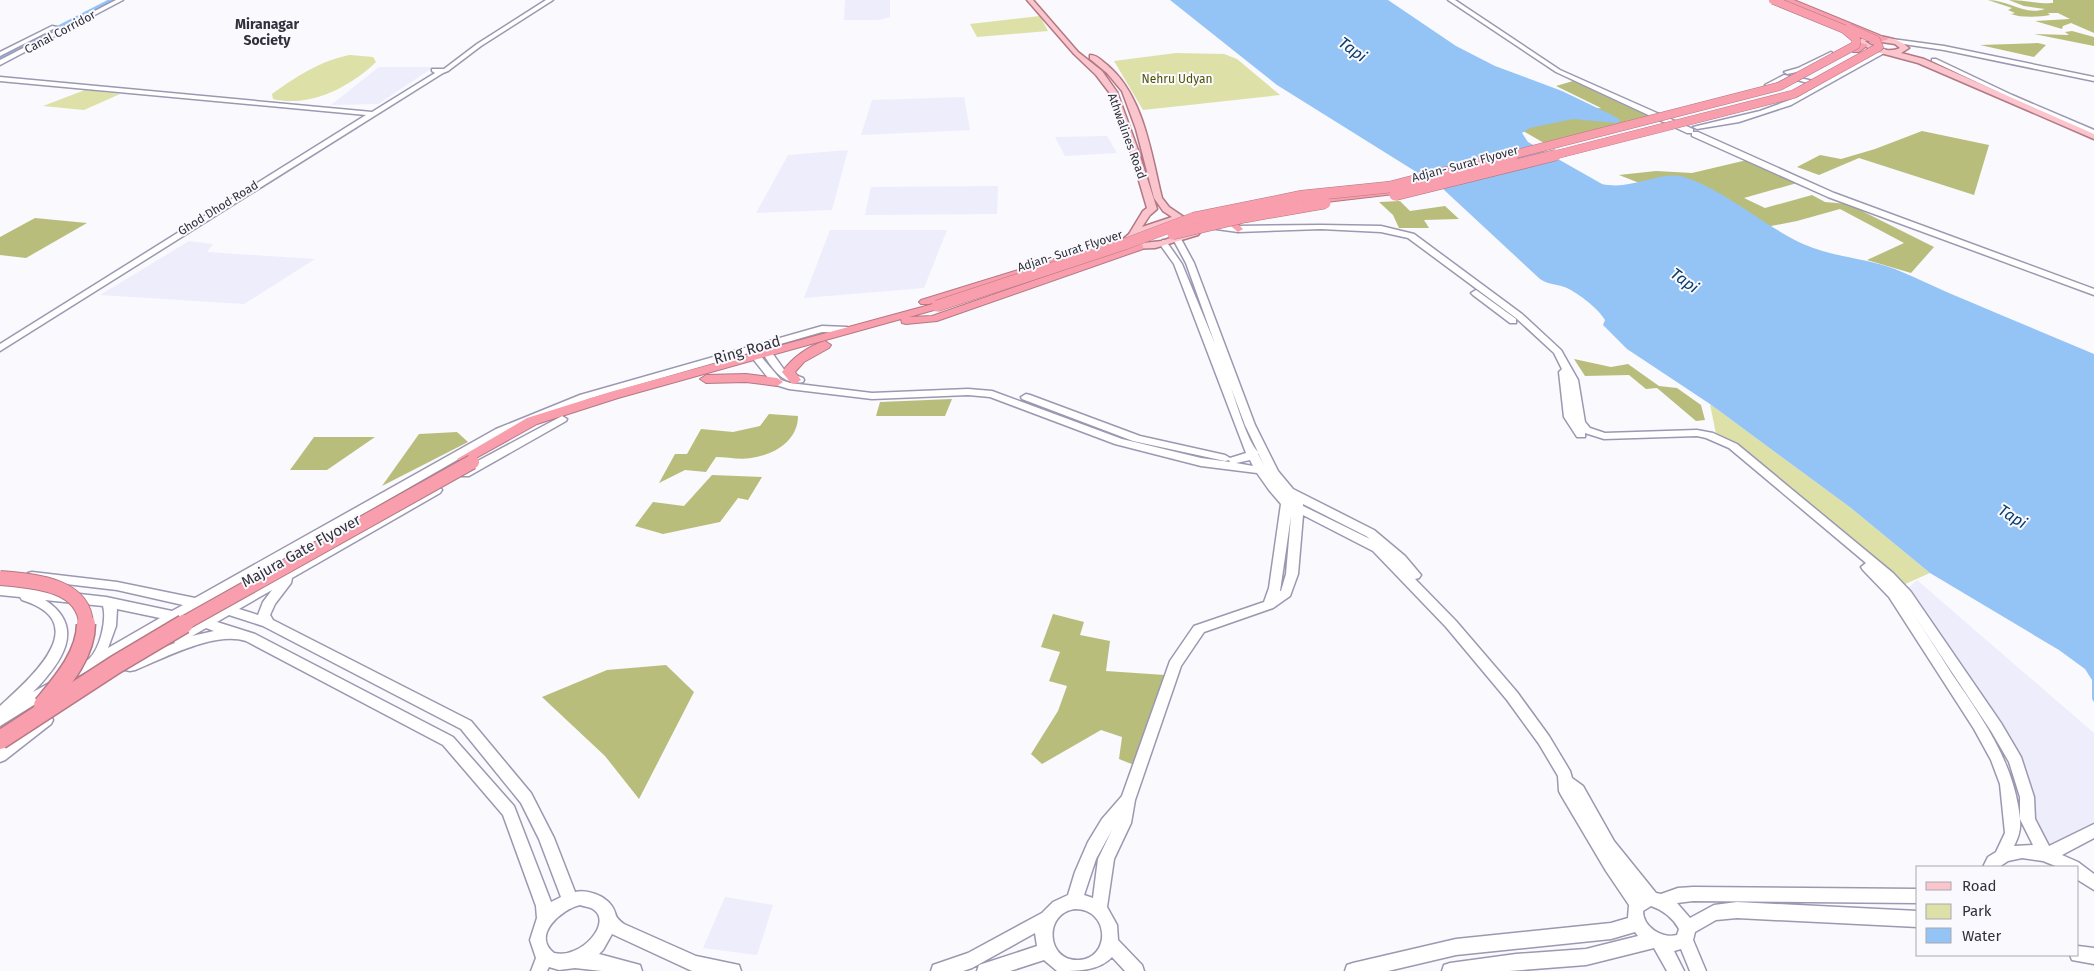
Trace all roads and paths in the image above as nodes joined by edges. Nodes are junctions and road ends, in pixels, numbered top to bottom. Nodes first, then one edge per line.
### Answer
1 (105, 0) edge
2 (120, 0) edge
3 (543, 0) edge
4 (550, 0) edge
5 (1030, 0) edge
6 (1041, 0) edge
7 (1453, 0) edge
8 (1768, 0) edge
9 (1773, 0) edge
10 (1779, 0) edge
11 (1788, 0) edge
12 (1889, 40) junction
13 (1862, 46) junction
14 (1904, 47) junction
15 (1887, 52) junction
16 (0, 54) edge
17 (0, 63) edge
18 (440, 70) junction
19 (1793, 74) junction
20 (2094, 79) edge
21 (0, 80) edge
22 (1821, 84) junction
23 (1802, 97) junction
24 (367, 117) junction
25 (1742, 117) junction
26 (1694, 130) junction
27 (1708, 132) junction
28 (2094, 133) edge
29 (1400, 190) junction
30 (1152, 208) junction
31 (1166, 209) junction
32 (1237, 214) junction
33 (1191, 226) junction
34 (1214, 226) junction
35 (1238, 229) junction
36 (1130, 237) junction
37 (1177, 239) junction
38 (1162, 243) junction
39 (1140, 247) junction
40 (2094, 288) edge
41 (2094, 292) edge
42 (938, 307) junction
43 (907, 317) junction
44 (847, 330) junction
45 (0, 342) edge
46 (825, 345) junction
47 (0, 348) edge
48 (764, 357) junction
49 (706, 379) junction
50 (796, 380) junction
51 (777, 382) junction
52 (614, 395) joint
53 (562, 419) junction
54 (1253, 453) junction
55 (468, 460) junction
56 (1234, 460) junction
57 (1266, 468) junction
58 (1293, 499) junction
59 (299, 545) junction
60 (316, 559) junction
61 (297, 570) junction
62 (0, 572) edge
63 (0, 578) edge
64 (240, 578) junction
65 (0, 590) edge
66 (163, 596) junction
67 (109, 603) junction
68 (196, 603) junction
69 (227, 610) junction
70 (172, 616) junction
71 (204, 623) junction
72 (268, 624) junction
73 (250, 637) junction
74 (94, 662) junction
75 (130, 666) junction
76 (0, 715) edge
77 (0, 720) edge
78 (0, 732) edge
79 (0, 740) edge
80 (0, 748) edge
81 (0, 756) edge
82 (1128, 800) junction
83 (2094, 831) edge
84 (2002, 855) junction
85 (2046, 855) junction
86 (1992, 866) edge
87 (2070, 866) edge
88 (2079, 871) edge
89 (2094, 881) edge
90 (1916, 896) edge
91 (570, 900) junction
92 (1651, 901) junction
93 (1074, 902) junction
94 (1099, 910) junction
95 (545, 918) junction
96 (1046, 919) junction
97 (1916, 919) edge
98 (608, 922) junction
99 (1638, 923) junction
100 (1686, 933) junction
101 (1658, 941) junction
102 (1110, 943) junction
103 (1047, 950) junction
104 (2079, 954) edge
105 (2094, 956) edge
106 (542, 964) edge
107 (568, 964) edge
108 (1090, 969) edge
109 (634, 971) edge
110 (733, 971) edge
111 (939, 971) edge
112 (985, 971) edge
113 (1136, 971) edge
114 (1353, 971) edge
115 (1450, 971) edge
116 (1676, 971) edge
117 (1698, 971) edge

1 - 16 street
2 - 17 street, Canal Corridor
3 - 18 street
4 - 18 street
5 - 30 main road, Athwalines Road
6 - 31 main road, Athwalines Road
7 - 26 street
8 - 13 street
9 - 42 highway, Adjan- Surat Flyover, bridge
10 - 42 highway, Adjan- Surat Flyover, bridge
11 - 12 highway
12 - 13 main road
12 - 14 main road
12 - 20 street
13 - 15 main road
13 - 19 street
13 - 29 highway, bridge
14 - 15 main road
14 - 20 street
14 - 28 main road
15 - 22 street
15 - 28 main road
18 - 24 street
19 - 22 street
19 - 23 street
21 - 24 street
22 - 23 street
23 - 25 street
24 - 45 street, Ghod Dhod Road
24 - 47 street
25 - 26 street
25 - 27 street
26 - 27 street
26 - 41 street
27 - 40 street
29 - 32 highway
29 - 33 highway
30 - 31 main road
30 - 36 main road
31 - 33 main road, Athwalines Road
32 - 34 highway
32 - 35 highway
33 - 34 highway
33 - 36 main road
33 - 37 main road
33 - 84 street
34 - 35 street
35 - 85 street
36 - 39 main road
36 - 43 highway
37 - 38 main road
37 - 57 street
38 - 39 main road
38 - 54 street
39 - 43 highway
42 - 43 highway, Ring Road
43 - 44 highway, Ring Road
43 - 46 highway, Ring Road
44 - 48 highway, Ring Road
44 - 59 street
46 - 48 highway, Ring Road
46 - 50 highway
48 - 49 highway, Ring Road
48 - 50 street
48 - 51 street
48 - 52 highway, Ring Road
49 - 51 highway
49 - 53 highway, Ring Road
50 - 56 street
51 - 57 street
52 - 55 highway, Majura Gate Flyover
53 - 55 highway, Majura Gate Flyover
53 - 60 street
54 - 56 street
54 - 57 street
55 - 78 highway, Majura Gate Flyover, bridge
55 - 79 highway, Majura Gate Flyover, bridge
56 - 57 street
57 - 58 street
58 - 82 street
58 - 92 street
59 - 60 street
59 - 64 street
60 - 61 street
61 - 69 street
61 - 72 street
62 - 66 street
63 - 80 highway, bridge
64 - 66 street
64 - 68 street
65 - 67 street
65 - 76 street
66 - 68 street
67 - 70 street
67 - 74 street
68 - 69 street
68 - 70 street
69 - 71 street
69 - 72 street
70 - 71 street
70 - 74 street
71 - 73 street
71 - 75 street
72 - 91 street
73 - 75 street
73 - 95 street
74 - 77 street
75 - 81 street
82 - 93 street
82 - 94 street
83 - 85 street
84 - 85 street
84 - 86 street
85 - 87 street
88 - 89 street
90 - 92 street
91 - 95 street
91 - 98 street
92 - 99 street
92 - 100 street
93 - 94 street
93 - 96 street
94 - 102 street
95 - 106 street
96 - 103 street
96 - 111 street
97 - 100 street
98 - 107 street
98 - 110 street
99 - 101 street
99 - 114 street
100 - 101 street
100 - 117 street
101 - 115 street
101 - 116 street
102 - 108 street
102 - 113 street
103 - 108 street
103 - 112 street
104 - 105 street
106 - 107 street
107 - 109 street

